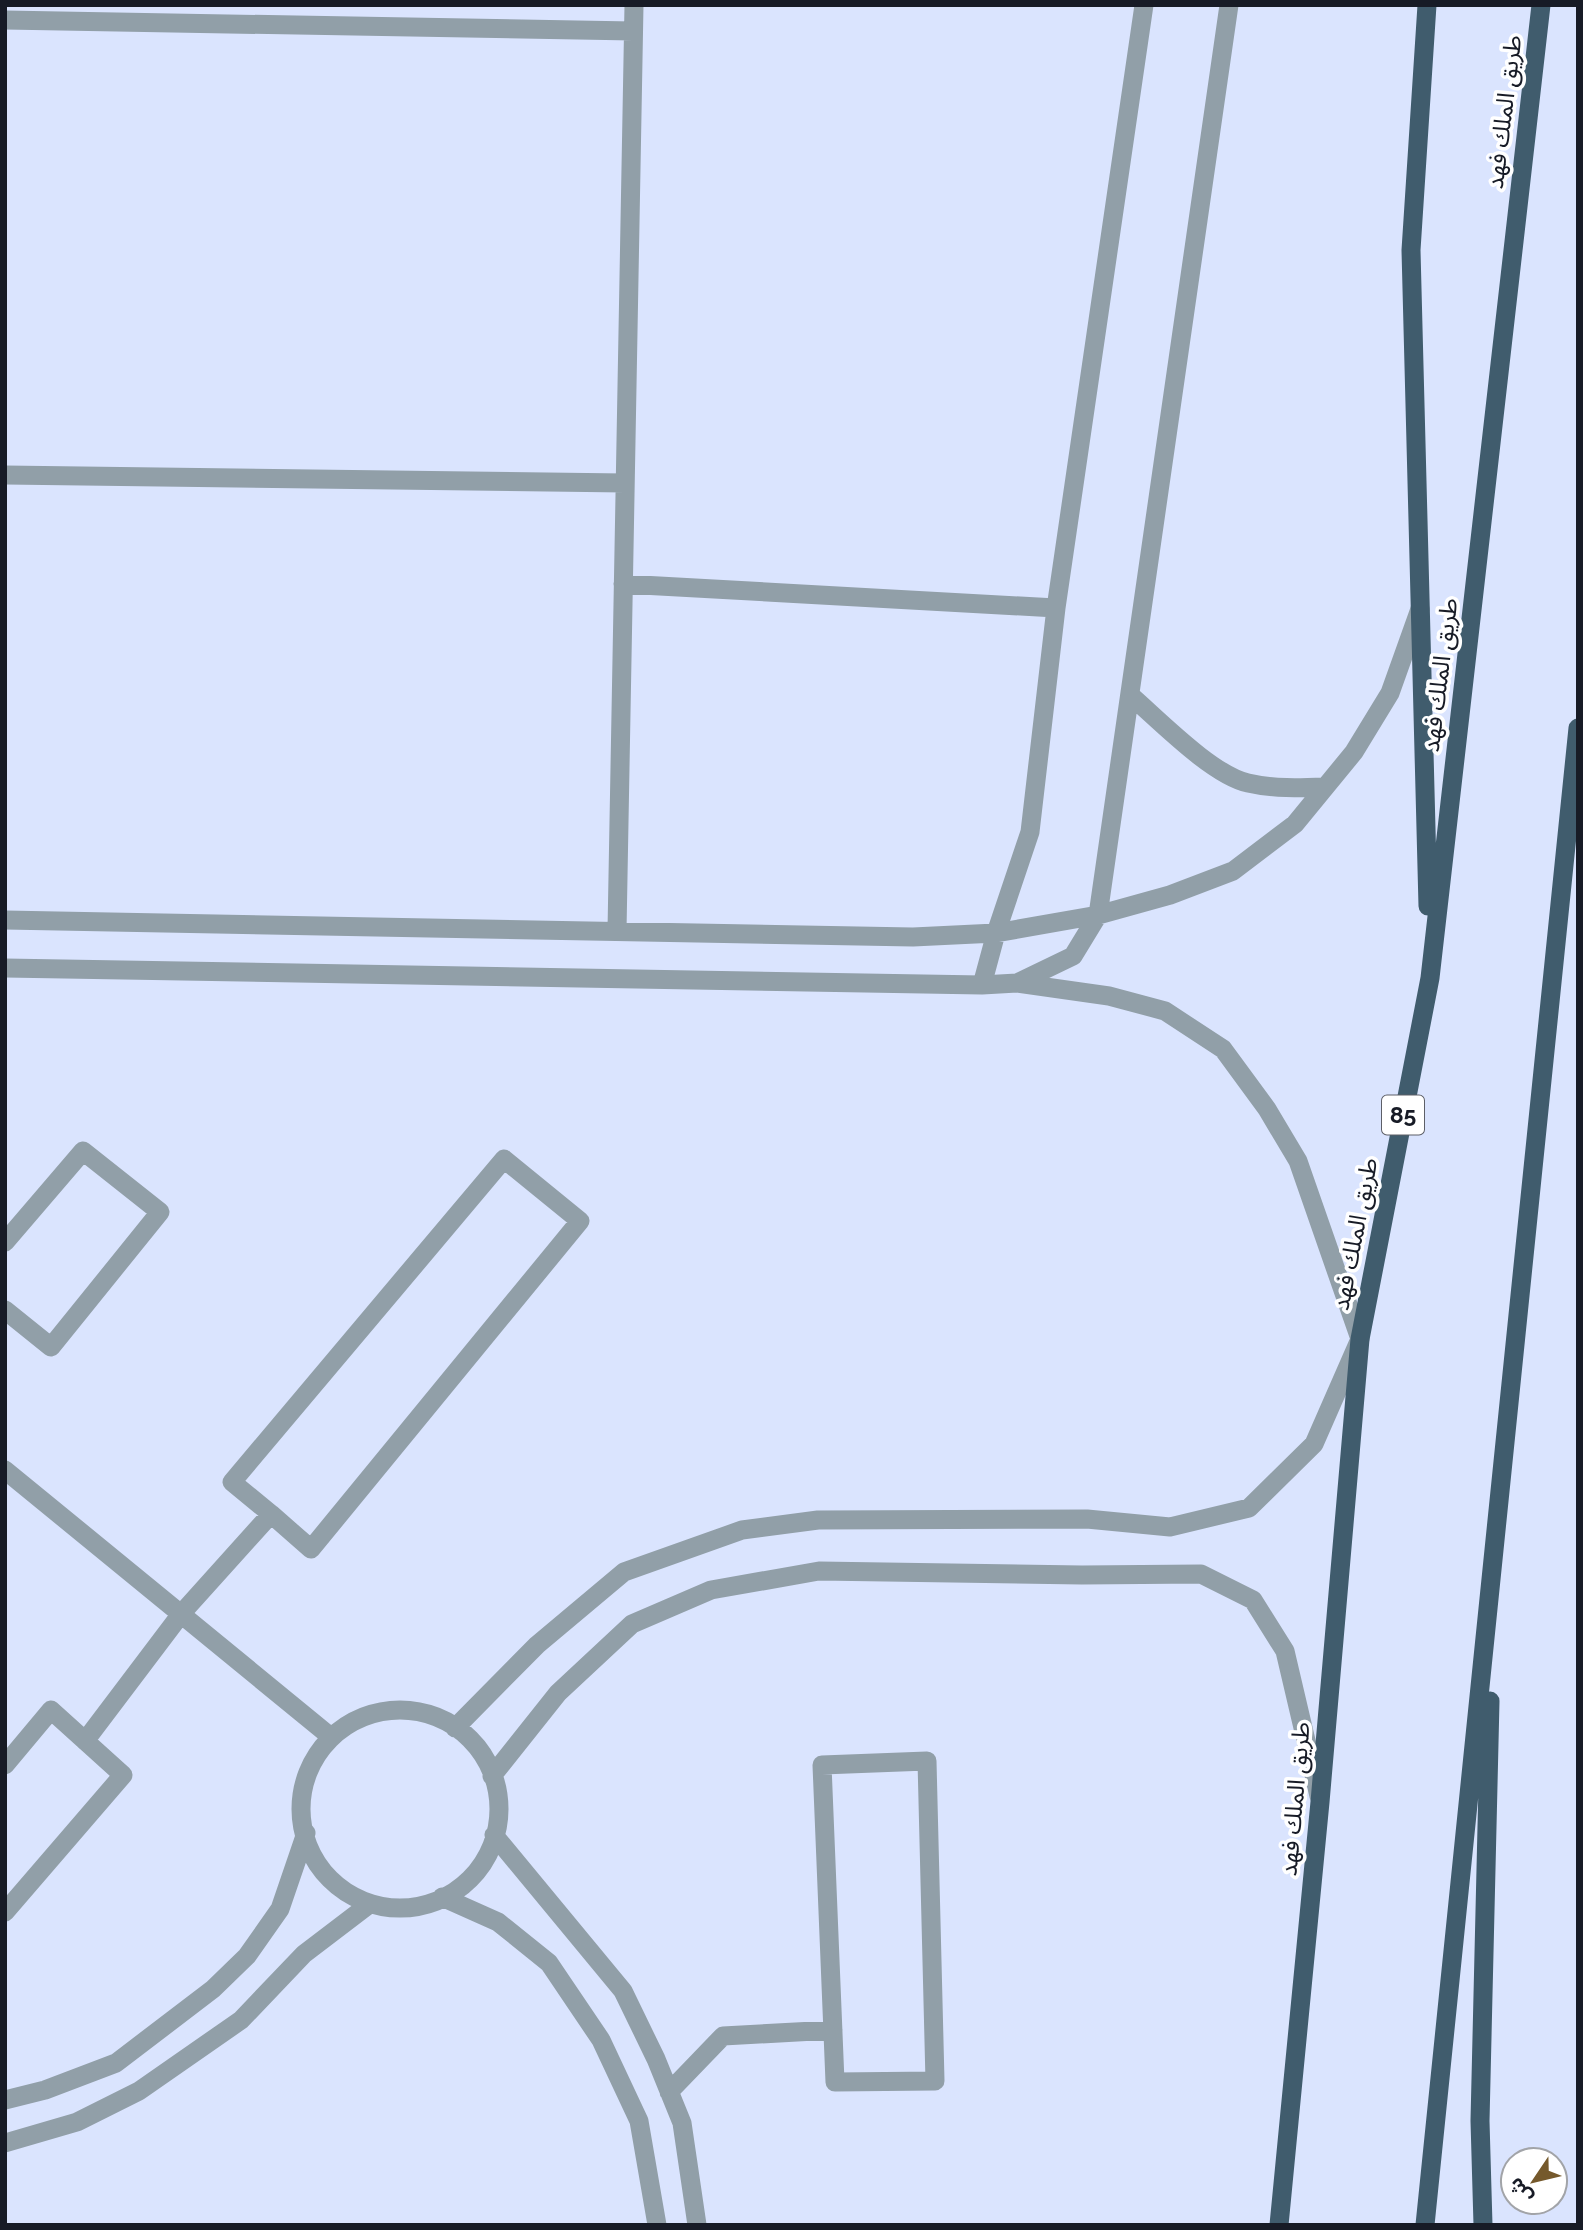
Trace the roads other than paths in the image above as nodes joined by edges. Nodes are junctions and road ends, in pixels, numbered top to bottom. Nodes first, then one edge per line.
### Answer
1 (634, 5) edge
2 (1144, 5) edge
3 (1229, 5) edge
4 (1427, 5) edge
5 (1541, 5) edge
6 (5, 20) edge
7 (633, 32) junction
8 (5, 475) edge
9 (625, 483) junction
10 (623, 584) junction
11 (1056, 608) junction
12 (1420, 609) junction
13 (1130, 695) junction
14 (1578, 728) edge
15 (1325, 787) junction
16 (1098, 915) junction
17 (5, 920) edge
18 (617, 931) junction
19 (996, 933) junction
20 (5, 968) edge
21 (1430, 978) junction
22 (1017, 983) junction
23 (982, 985) junction
24 (5, 1242) edge
25 (7, 1314) edge
26 (1360, 1339) junction
27 (5, 1470) edge
28 (271, 1514) junction
29 (1494, 1550) junction
30 (181, 1614) junction
31 (455, 1728) junction
32 (331, 1737) junction
33 (85, 1741) junction
34 (5, 1765) edge
35 (492, 1776) junction
36 (1320, 1802) junction
37 (306, 1833) junction
38 (494, 1835) junction
39 (442, 1897) junction
40 (367, 1906) junction
41 (5, 1912) edge
42 (833, 2030) junction
43 (669, 2092) junction
44 (5, 2099) edge
45 (5, 2143) edge
46 (657, 2225) edge
47 (696, 2225) edge
48 (1279, 2225) edge
49 (1425, 2225) edge
50 (1483, 2225) edge

1 - 7 street
2 - 11 street
3 - 13 street
4 - 12 highway
5 - 21 highway, طريق الملك فهد / 85
6 - 7 street
7 - 9 street
8 - 9 street
9 - 10 street
10 - 11 street
10 - 18 street
11 - 19 street
12 - 15 street
12 - 21 highway
13 - 15 street
13 - 16 street
14 - 29 highway
15 - 16 street
16 - 19 street
16 - 22 street
17 - 18 street
18 - 19 street
19 - 23 street
20 - 23 street
21 - 26 highway, طريق الملك فهد / 85
22 - 23 street
22 - 26 street
24 - 25 street
26 - 31 street
26 - 36 highway, طريق الملك فهد / 85
27 - 30 street
28 - 28 street
28 - 30 street
29 - 49 highway
29 - 50 highway
30 - 32 street
30 - 33 street
31 - 32 street
31 - 35 street
32 - 37 street
33 - 34 street
33 - 41 street
35 - 36 street
35 - 38 street
36 - 48 highway, طريق الملك فهد / 85
37 - 40 street
37 - 44 street
38 - 39 street
38 - 43 street
39 - 40 street
39 - 46 street
40 - 45 street
42 - 42 street
42 - 43 street
43 - 47 street

